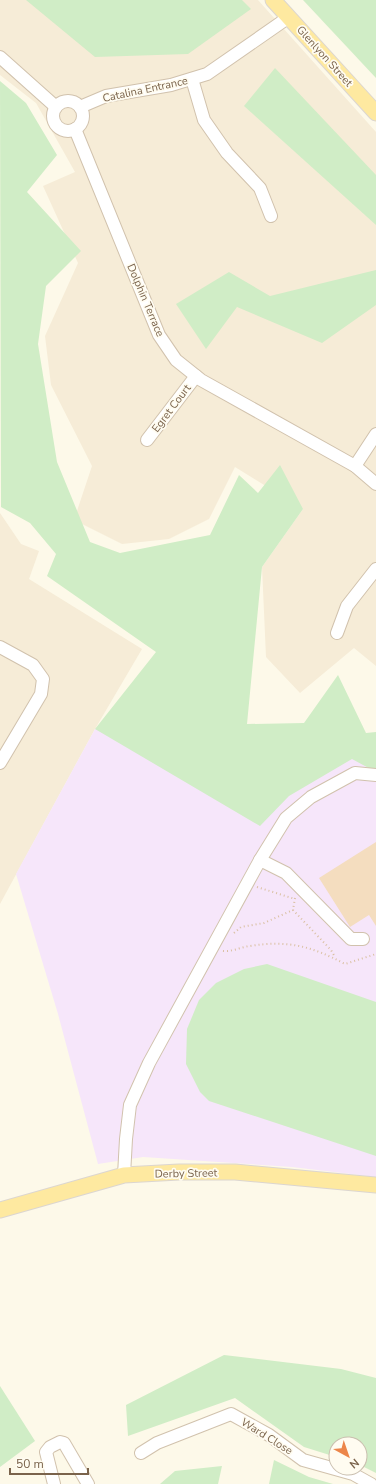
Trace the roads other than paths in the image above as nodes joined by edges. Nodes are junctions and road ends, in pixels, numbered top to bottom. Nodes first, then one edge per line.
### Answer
1 (273, 0) edge
2 (289, 17) junction
3 (0, 57) edge
4 (192, 79) junction
5 (80, 106) junction
6 (56, 107) junction
7 (376, 113) edge
8 (75, 129) junction
9 (271, 216) dead end
10 (196, 376) junction
11 (376, 434) edge
12 (147, 440) dead end
13 (355, 466) junction
14 (376, 484) edge
15 (376, 569) edge
16 (337, 633) dead end
17 (0, 646) edge
18 (0, 763) edge
19 (376, 775) edge
20 (260, 860) junction
21 (363, 939) dead end
22 (124, 1175) junction
23 (376, 1185) edge
24 (0, 1210) edge
25 (141, 1453) dead end
26 (54, 1484) edge
27 (88, 1484) edge
28 (372, 1484) edge

1 - 2 main road, Glenlyon Street
2 - 4 street, Catalina Entrance
2 - 7 main road, Glenlyon Street
3 - 6 street
4 - 5 street, Catalina Entrance
4 - 9 street
5 - 6 street
5 - 8 street
6 - 8 street
8 - 10 street, Dolphin Terrace
10 - 12 street, Egret Court
10 - 13 street, Dolphin Terrace
11 - 13 street
13 - 14 street, Dolphin Terrace
15 - 16 street
17 - 18 street
19 - 20 street
20 - 21 street
20 - 22 street
22 - 23 main road, Derby Street
22 - 24 main road, Derby Street
25 - 28 street, Ward Close
26 - 27 street

